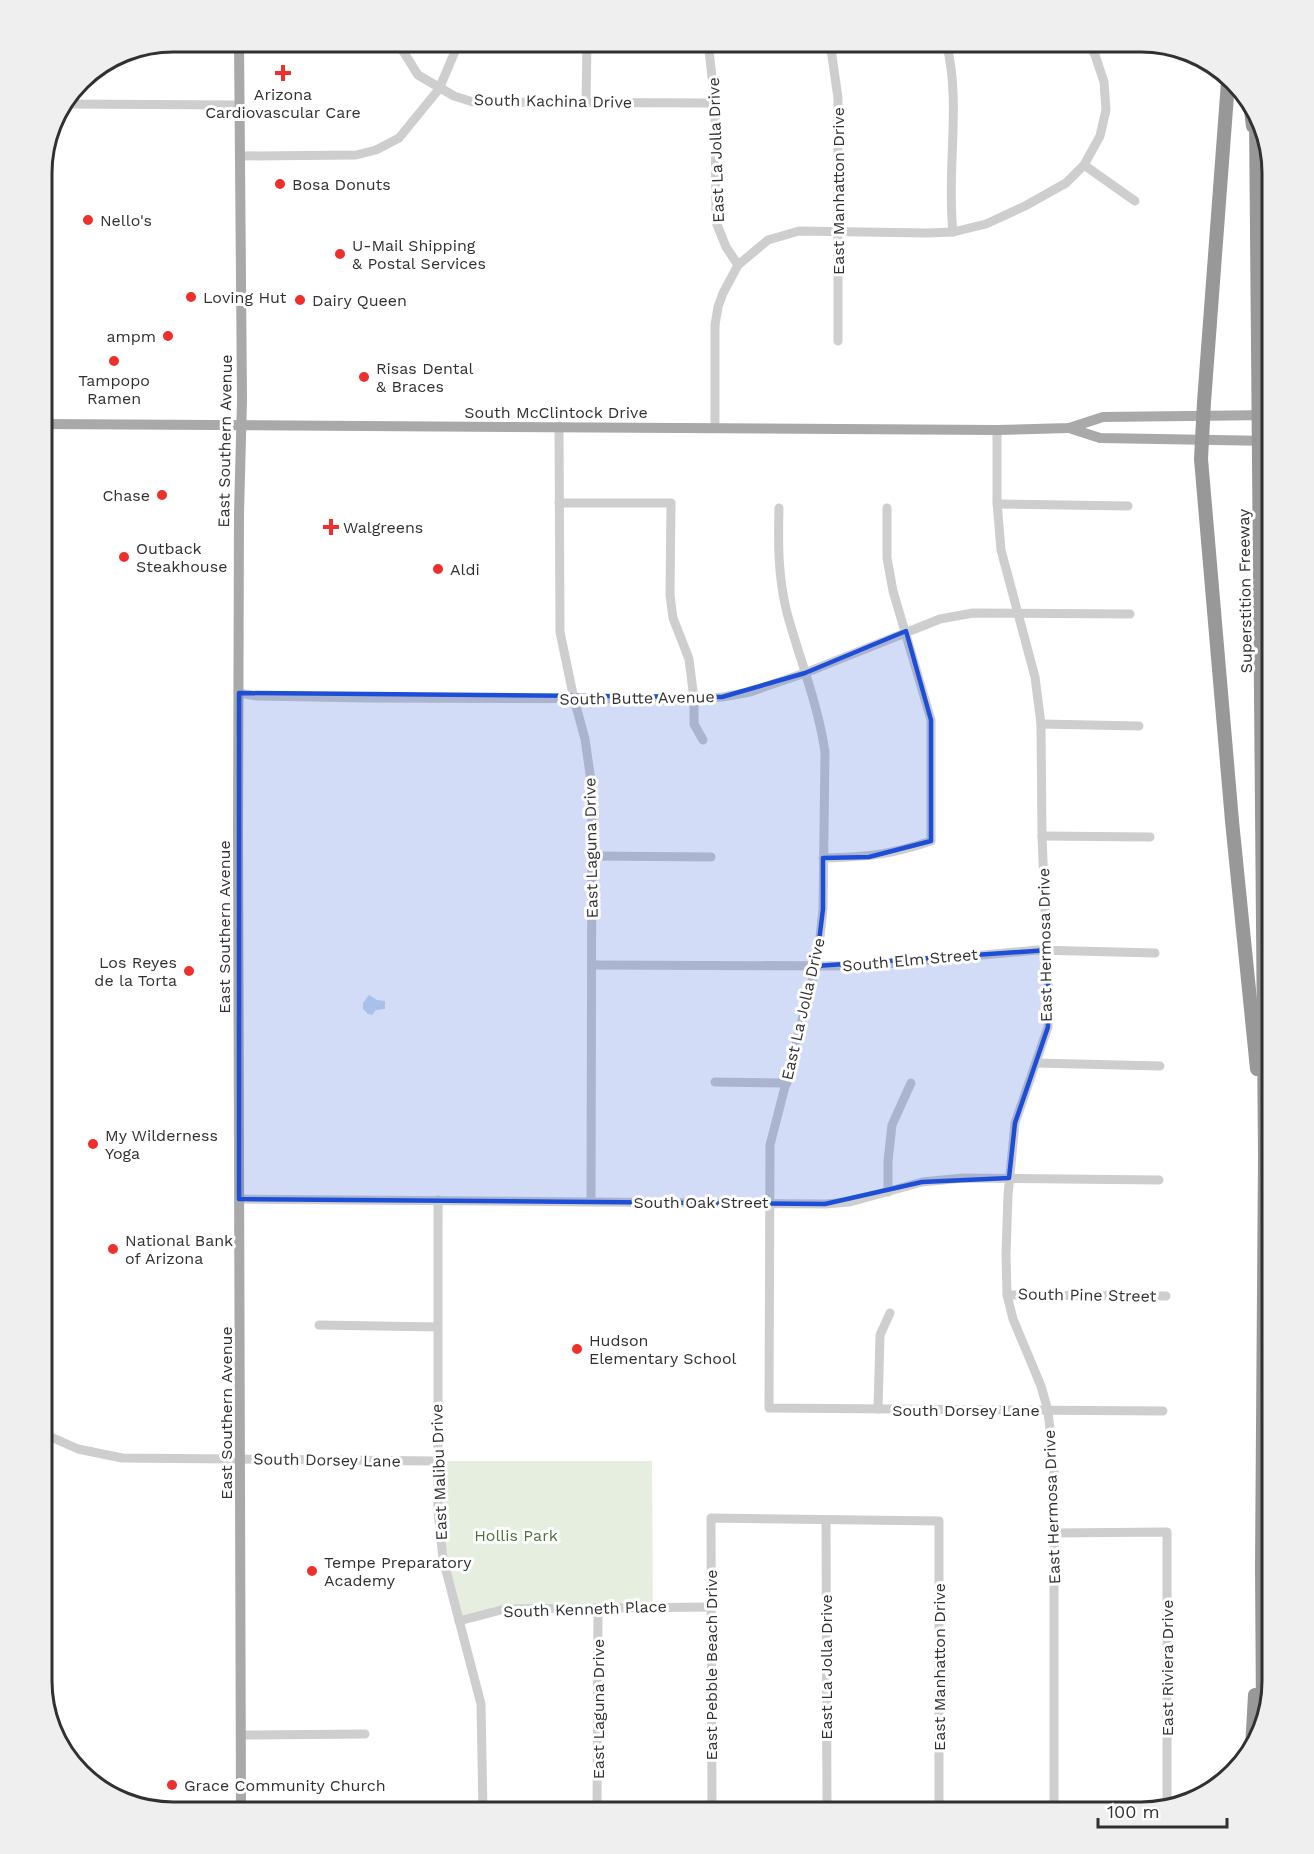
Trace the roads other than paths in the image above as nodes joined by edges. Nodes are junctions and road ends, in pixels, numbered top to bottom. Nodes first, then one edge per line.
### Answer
1 (239, 53) edge
2 (404, 53) edge
3 (454, 53) edge
4 (587, 53) edge
5 (710, 53) edge
6 (832, 53) edge
7 (947, 53) edge
8 (1094, 53) edge
9 (439, 89) junction
10 (1227, 90) edge
11 (586, 103) junction
12 (715, 103) junction
13 (74, 104) edge
14 (239, 105) junction
15 (1253, 130) edge
16 (1257, 142) edge
17 (240, 156) junction
18 (1257, 164) junction
19 (1084, 165) junction
20 (1135, 201) dead end
21 (838, 232) junction
22 (953, 232) junction
23 (738, 266) junction
24 (838, 340) dead end
25 (1203, 415) junction
26 (1262, 415) edge
27 (53, 424) edge
28 (241, 425) junction
29 (559, 426) junction
30 (715, 428) junction
31 (1069, 428) junction
32 (998, 430) junction
33 (1202, 441) junction
34 (1262, 441) edge
35 (559, 503) junction
36 (997, 504) junction
37 (1128, 506) dead end
38 (779, 507) dead end
39 (887, 507) dead end
40 (1018, 612) junction
41 (1130, 614) dead end
42 (906, 631) junction
43 (805, 673) junction
44 (239, 693) junction
45 (574, 699) junction
46 (694, 699) junction
47 (1041, 724) junction
48 (1139, 726) dead end
49 (703, 740) dead end
50 (1262, 783) edge
51 (1042, 836) junction
52 (1150, 837) dead end
53 (592, 856) junction
54 (711, 857) dead end
55 (823, 858) junction
56 (1048, 950) junction
57 (1155, 953) dead end
58 (592, 965) junction
59 (816, 966) junction
60 (1036, 1063) junction
61 (1160, 1066) dead end
62 (715, 1082) dead end
63 (787, 1083) junction
64 (911, 1083) dead end
65 (1262, 1123) edge
66 (1009, 1178) junction
67 (1159, 1180) dead end
68 (888, 1192) junction
69 (239, 1199) junction
70 (438, 1200) junction
71 (591, 1201) junction
72 (769, 1203) junction
73 (1008, 1294) junction
74 (1166, 1296) dead end
75 (891, 1313) dead end
76 (319, 1325) dead end
77 (437, 1327) junction
78 (769, 1408) joint
79 (878, 1409) junction
80 (1048, 1411) junction
81 (1163, 1411) dead end
82 (52, 1437) edge
83 (241, 1459) junction
84 (437, 1461) junction
85 (826, 1521) junction
86 (1054, 1533) junction
87 (1262, 1567) edge
88 (598, 1607) junction
89 (711, 1607) junction
90 (459, 1621) junction
91 (1253, 1723) edge
92 (365, 1734) dead end
93 (241, 1735) junction
94 (1167, 1798) edge
95 (241, 1801) edge
96 (483, 1801) edge
97 (597, 1801) edge
98 (712, 1802) edge
99 (826, 1802) edge
100 (939, 1802) edge
101 (1054, 1802) edge

1 - 14 main road, East Southern Avenue
2 - 9 street
3 - 9 street
4 - 11 street
5 - 12 street, East La Jolla Drive
6 - 21 street, East Manhatton Drive
7 - 22 street
8 - 19 street
9 - 11 street, South Kachina Drive
9 - 17 street
10 - 25 highway
11 - 12 street, South Kachina Drive
12 - 23 street, East La Jolla Drive
13 - 14 street
14 - 17 main road, East Southern Avenue
15 - 18 highway
16 - 18 highway, Superstition Freeway
17 - 28 main road, East Southern Avenue
18 - 50 highway, Superstition Freeway
19 - 20 street
19 - 22 street
21 - 22 street
21 - 23 street
21 - 24 street, East Manhatton Drive
23 - 30 street
25 - 26 main road, South McClintock Drive
25 - 31 main road, South McClintock Drive
25 - 33 highway
27 - 28 main road, South McClintock Drive
28 - 29 main road, South McClintock Drive
28 - 44 main road, East Southern Avenue
29 - 30 main road, South McClintock Drive
29 - 35 street, East Laguna Drive
30 - 32 main road, South McClintock Drive
31 - 32 main road, South McClintock Drive
31 - 33 main road, South McClintock Drive
32 - 36 street, East Hermosa Drive
33 - 34 main road, South McClintock Drive
33 - 65 highway
35 - 45 street, East Laguna Drive
35 - 46 street
36 - 37 street
36 - 40 street, East Hermosa Drive
38 - 43 street, East La Jolla Drive
39 - 42 street
40 - 41 street, South Butte Avenue
40 - 42 street, South Butte Avenue
40 - 47 street, East Hermosa Drive
42 - 43 street, South Butte Avenue
42 - 55 street
43 - 46 street, South Butte Avenue
43 - 55 street, East La Jolla Drive
44 - 45 street, South Butte Avenue
44 - 69 main road, East Southern Avenue
45 - 46 street, South Butte Avenue
45 - 53 street, East Laguna Drive
46 - 49 street
47 - 48 street
47 - 51 street, East Hermosa Drive
51 - 52 street
51 - 56 street, East Hermosa Drive
53 - 54 street
53 - 58 street, East Laguna Drive
55 - 59 street, East La Jolla Drive
56 - 57 street, South Elm Street
56 - 59 street, South Elm Street
56 - 60 street, East Hermosa Drive
58 - 59 street, South Elm Street
58 - 71 street, East Laguna Drive
59 - 63 street, East La Jolla Drive
60 - 61 street
60 - 66 street, East Hermosa Drive
62 - 63 street
63 - 72 street, East La Jolla Drive
64 - 68 street
66 - 67 street, South Oak Street
66 - 68 street, South Oak Street
66 - 73 street, East Hermosa Drive
68 - 72 street, South Oak Street
69 - 70 street, South Oak Street
69 - 83 main road, East Southern Avenue
70 - 71 street, South Oak Street
70 - 77 street, East Malibu Drive
71 - 72 street, South Oak Street
72 - 78 street, East La Jolla Drive
73 - 74 street, South Pine Street
73 - 80 street, East Hermosa Drive
75 - 79 street
76 - 77 street
77 - 84 street, East Malibu Drive
78 - 79 street, South Dorsey Lane
79 - 80 street, South Dorsey Lane
80 - 81 street, South Dorsey Lane
80 - 86 street, East Hermosa Drive
82 - 83 street, South Dorsey Lane
83 - 84 street, South Dorsey Lane
83 - 93 main road, East Southern Avenue
84 - 90 street, East Malibu Drive
85 - 89 street, East Pebble Beach Drive
85 - 99 street, East La Jolla Drive
85 - 100 street, East Manhatton Drive
86 - 94 street, East Riviera Drive
86 - 101 street, East Hermosa Drive
87 - 91 highway
88 - 89 street, South Kenneth Place
88 - 90 street, South Kenneth Place
88 - 97 street, East Laguna Drive
89 - 98 street, East Pebble Beach Drive
90 - 96 street, East Malibu Drive
92 - 93 street
93 - 95 main road, East Southern Avenue

